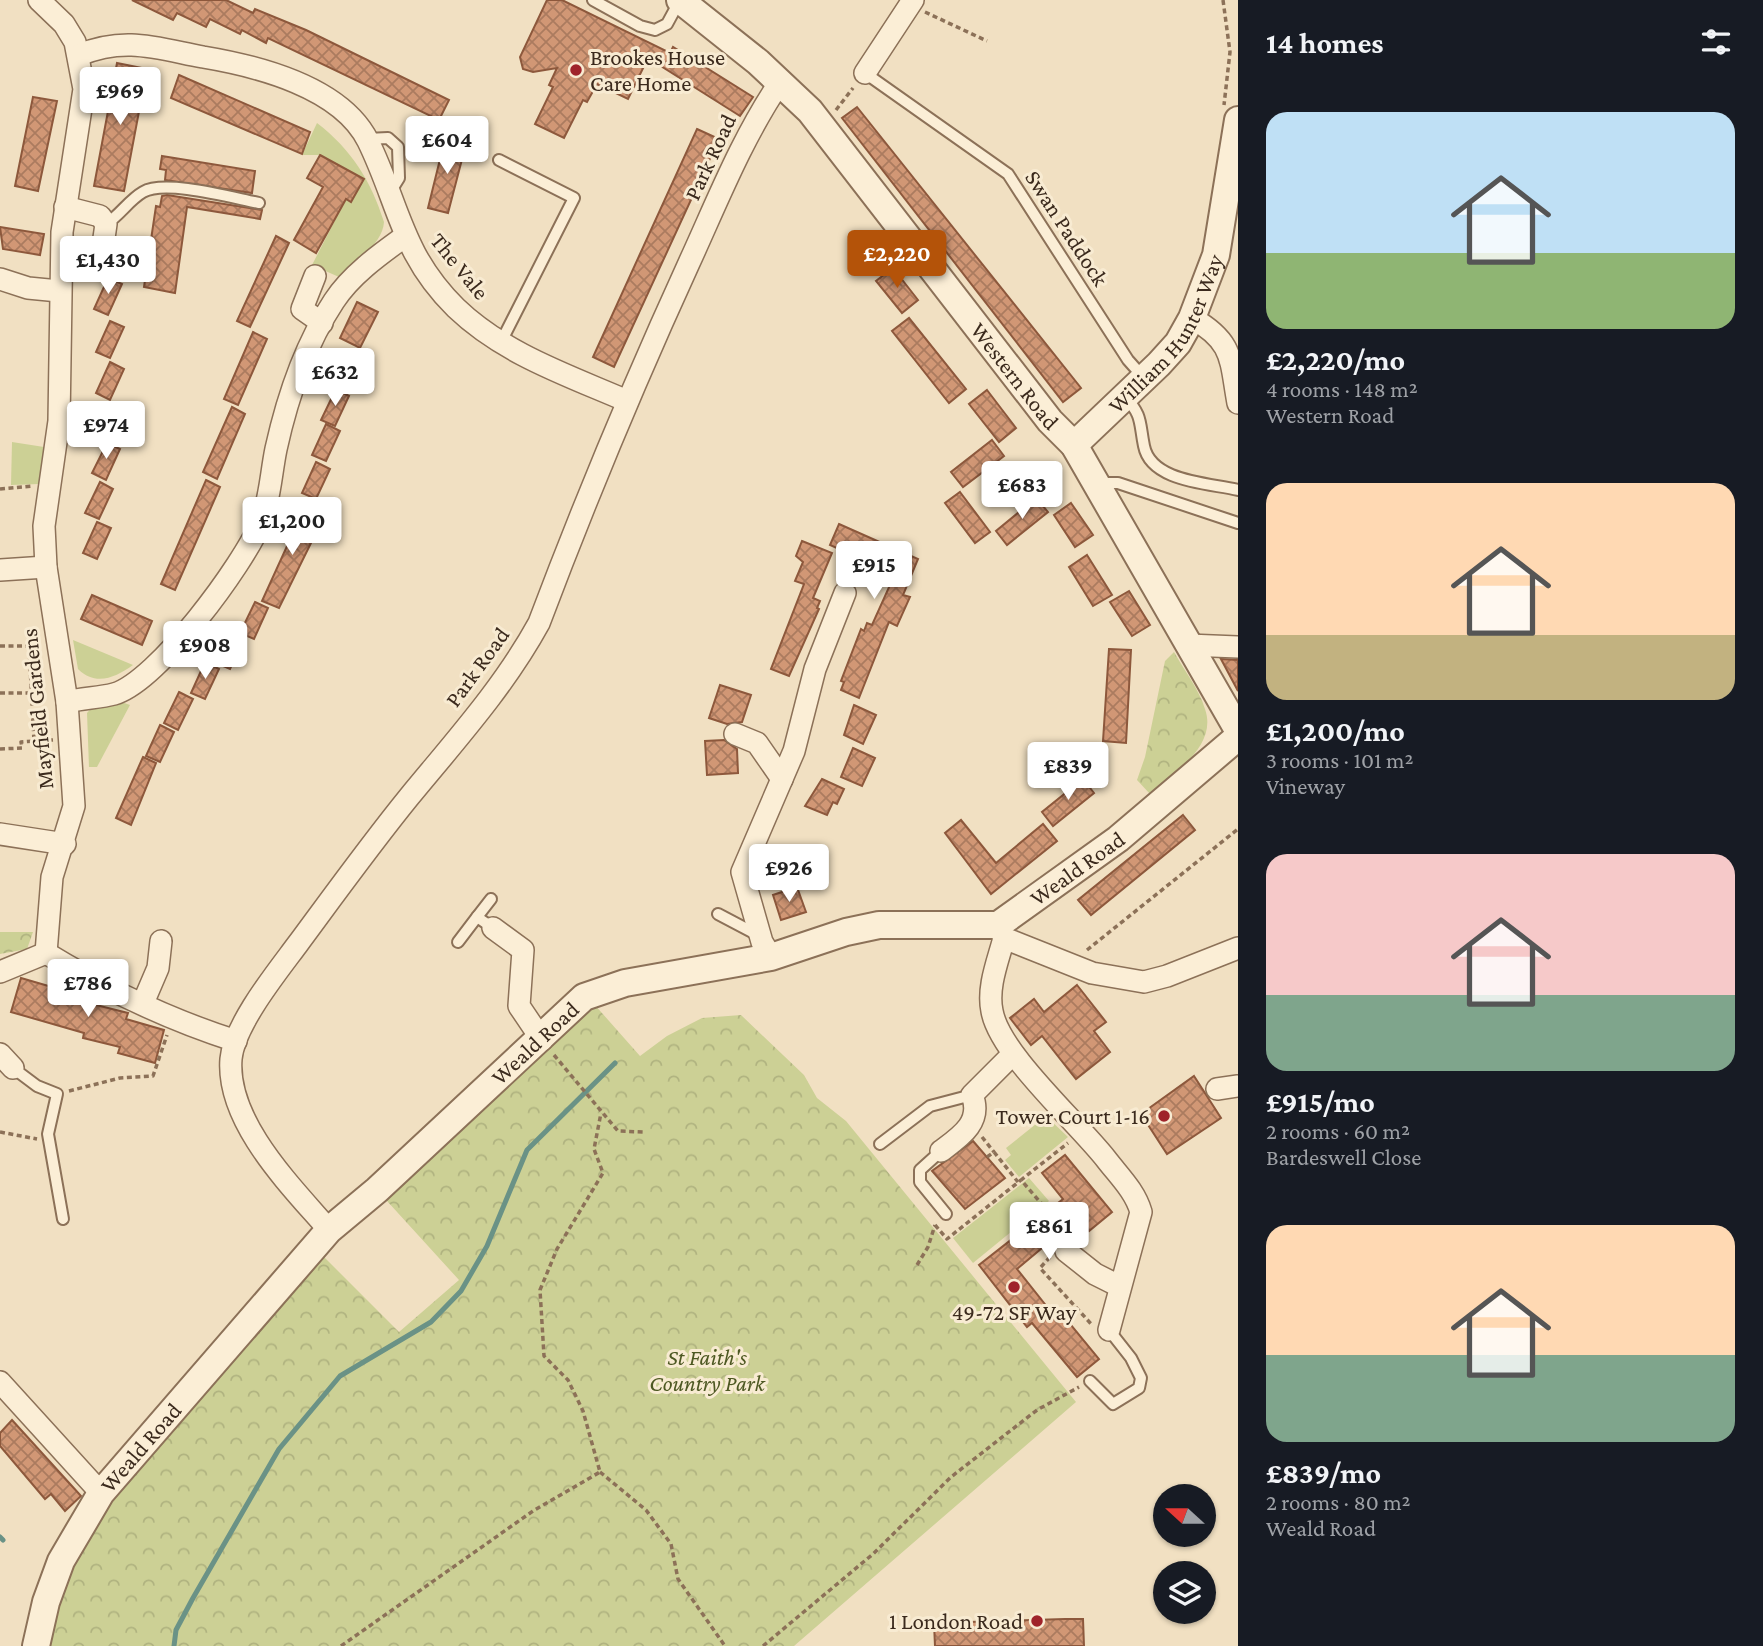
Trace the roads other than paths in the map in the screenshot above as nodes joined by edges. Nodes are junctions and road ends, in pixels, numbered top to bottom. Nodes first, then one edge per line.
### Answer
1 (39, 0) edge
2 (593, 0) edge
3 (680, 0) edge
4 (913, 0) edge
5 (79, 55) junction
6 (865, 73) joint
7 (780, 82) junction
8 (1230, 118) edge
9 (499, 160) dead end
10 (259, 202) dead end
11 (65, 207) junction
12 (106, 224) junction
13 (404, 237) junction
14 (103, 252) dead end
15 (315, 276) dead end
16 (0, 279) edge
17 (59, 291) junction
18 (1192, 318) junction
19 (323, 323) junction
20 (500, 345) junction
21 (1236, 367) edge
22 (1144, 378) junction
23 (1125, 397) junction
24 (627, 401) junction
25 (1238, 403) edge
26 (1074, 445) junction
27 (1097, 488) junction
28 (1238, 490) edge
29 (1238, 523) edge
30 (46, 567) junction
31 (0, 570) edge
32 (845, 593) dead end
33 (1188, 645) junction
34 (1238, 647) edge
35 (67, 702) junction
36 (1238, 730) edge
37 (735, 734) dead end
38 (1238, 737) edge
39 (782, 779) junction
40 (0, 834) edge
41 (65, 844) junction
42 (491, 900) dead end
43 (718, 914) dead end
44 (485, 923) junction
45 (1001, 932) junction
46 (161, 941) dead end
47 (458, 942) dead end
48 (1238, 948) edge
49 (766, 949) junction
50 (46, 953) junction
51 (0, 972) edge
52 (143, 1003) junction
53 (541, 1040) junction
54 (236, 1041) junction
55 (1013, 1054) junction
56 (7, 1061) edge
57 (972, 1095) junction
58 (880, 1144) dead end
59 (941, 1151) joint
60 (946, 1214) road end
61 (63, 1219) dead end
62 (329, 1230) junction
63 (1066, 1251) road end
64 (1119, 1286) junction
65 (1109, 1330) joint
66 (1090, 1381) road end
67 (0, 1382) edge
68 (101, 1493) junction
69 (36, 1646) edge

1 - 5 street
2 - 3 lane
3 - 7 street, Western Road
4 - 6 street
5 - 11 street, Mayfield Gardens
5 - 13 street, The Vale
6 - 22 lane, Swan Paddock
7 - 24 street, Park Road
7 - 26 street, Western Road
8 - 18 street, William Hunter Way
9 - 20 lane
10 - 12 lane
11 - 12 street
11 - 17 street, Mayfield Gardens
12 - 14 street
13 - 19 street
13 - 20 street, The Vale
15 - 19 street
16 - 17 street
17 - 30 street, Mayfield Gardens
18 - 21 street
18 - 22 street, William Hunter Way
19 - 35 street
20 - 24 street, The Vale
21 - 25 street
22 - 23 street, William Hunter Way
23 - 26 street, William Hunter Way
23 - 28 lane
24 - 54 street, Park Road
26 - 27 street, Western Road
27 - 29 lane
27 - 33 street, Western Road
30 - 31 street
30 - 35 street, Mayfield Gardens
32 - 39 street
33 - 34 street
33 - 36 street, Western Road
35 - 41 street, Mayfield Gardens
37 - 39 street
38 - 45 street, Weald Road
39 - 49 street
40 - 41 street
41 - 50 street, Mayfield Gardens
42 - 44 lane
43 - 49 lane
44 - 47 lane
44 - 53 street
45 - 48 street
45 - 49 street, Weald Road
45 - 55 street
46 - 52 street
49 - 53 street, Weald Road
50 - 51 street
50 - 52 street
52 - 54 street
53 - 62 street, Weald Road
54 - 62 street, Park Road
55 - 57 street
55 - 64 street
56 - 61 lane
57 - 58 lane
57 - 59 street
59 - 60 lane
62 - 68 street, Weald Road
63 - 64 street
64 - 65 street
65 - 66 lane
67 - 68 street
68 - 69 street, Weald Road

